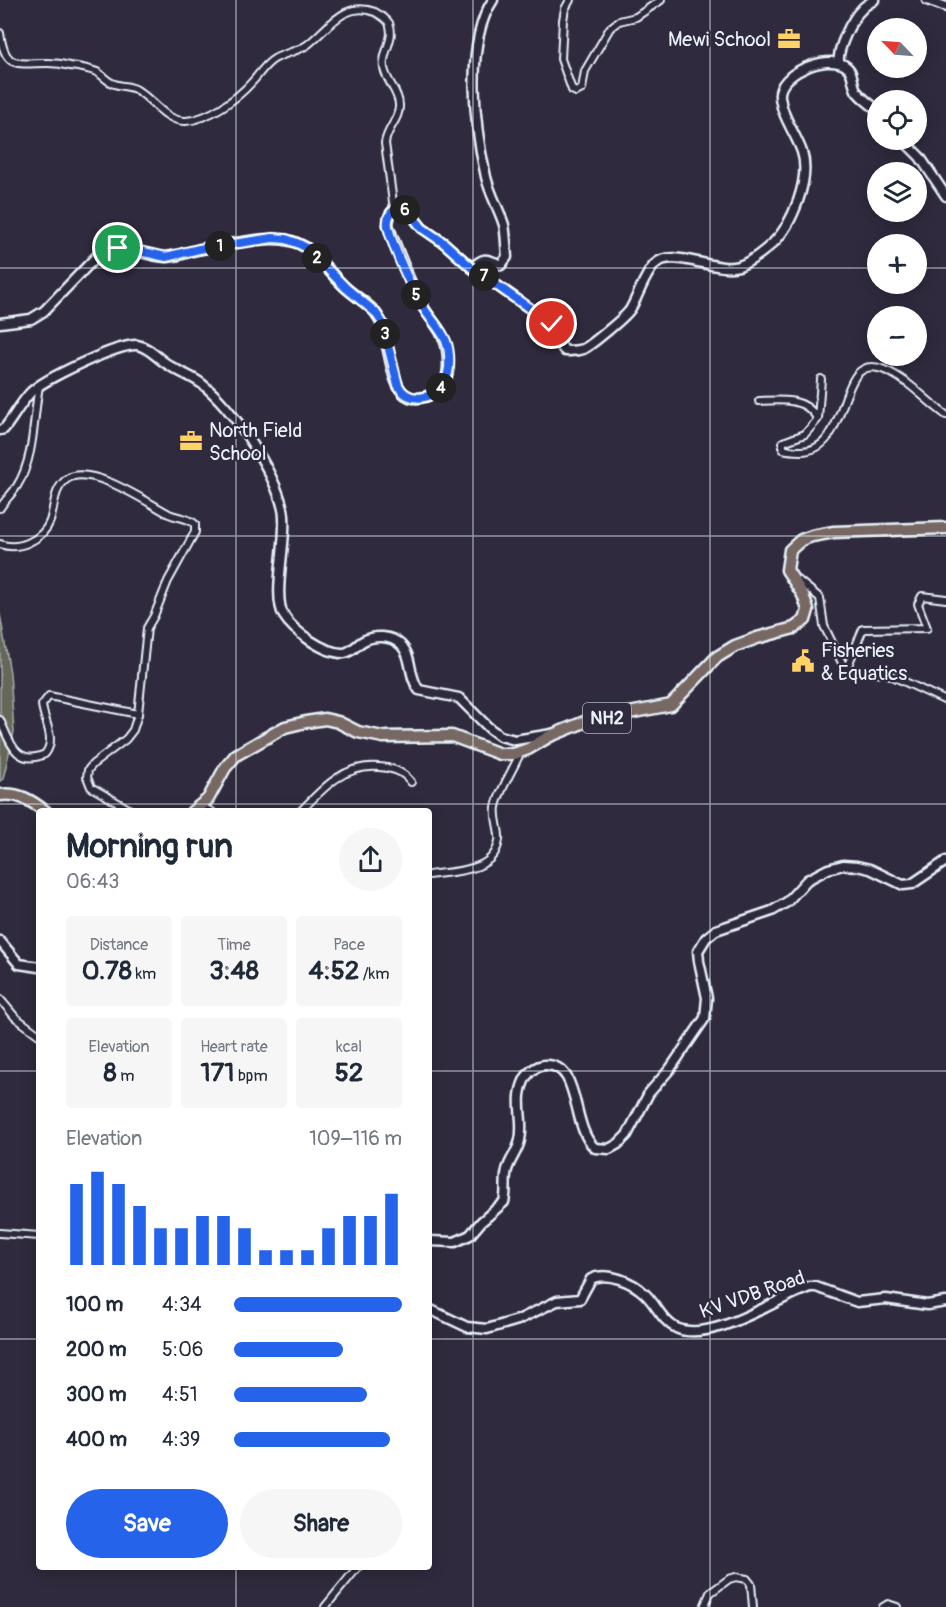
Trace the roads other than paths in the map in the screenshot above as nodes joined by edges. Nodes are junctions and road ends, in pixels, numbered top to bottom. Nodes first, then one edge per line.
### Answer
1 (493, 0) edge
2 (570, 0) edge
3 (661, 0) edge
4 (874, 0) edge
5 (927, 0) edge
6 (946, 7) edge
7 (0, 33) edge
8 (839, 62) junction
9 (867, 100) edge
10 (913, 150) edge
11 (946, 196) edge
12 (394, 210) junction
13 (472, 268) junction
14 (0, 323) edge
15 (821, 379) dead end
16 (40, 384) junction
17 (759, 401) dead end
18 (946, 415) edge
19 (818, 419) junction
20 (0, 430) edge
21 (0, 508) edge
22 (946, 528) edge
23 (0, 544) edge
24 (787, 570) junction
25 (946, 599) edge
26 (846, 671) junction
27 (946, 701) edge
28 (138, 714) junction
29 (0, 720) edge
30 (560, 732) junction
31 (521, 751) junction
32 (411, 782) dead end
33 (0, 795) edge
34 (39, 808) edge
35 (127, 808) edge
36 (197, 808) edge
37 (304, 808) edge
38 (946, 861) edge
39 (432, 875) edge
40 (0, 941) edge
41 (36, 967) edge
42 (0, 999) edge
43 (36, 1033) edge
44 (0, 1233) edge
45 (36, 1236) edge
46 (432, 1241) edge
47 (946, 1302) edge
48 (432, 1311) edge
49 (355, 1570) edge
50 (325, 1607) edge
51 (704, 1607) edge
52 (753, 1607) edge
53 (883, 1607) edge
54 (897, 1607) edge

1 - 13 street
2 - 3 street
4 - 8 street
5 - 6 street
7 - 12 street
8 - 9 street
8 - 13 street
10 - 11 street
12 - 13 street
12 - 14 street
15 - 19 street
16 - 20 street
16 - 21 street
16 - 30 street
17 - 19 street
18 - 19 street
22 - 24 highway
23 - 28 street
24 - 26 street
24 - 30 highway, NH2
25 - 26 street
26 - 27 street
28 - 29 street
28 - 35 street
30 - 31 highway, NH2
31 - 36 highway, NH2
31 - 39 street
32 - 37 street
33 - 34 highway
38 - 46 street
40 - 41 street
42 - 43 street
44 - 45 street
47 - 48 street, KV VDB Road
49 - 50 street
51 - 52 street
53 - 54 street

